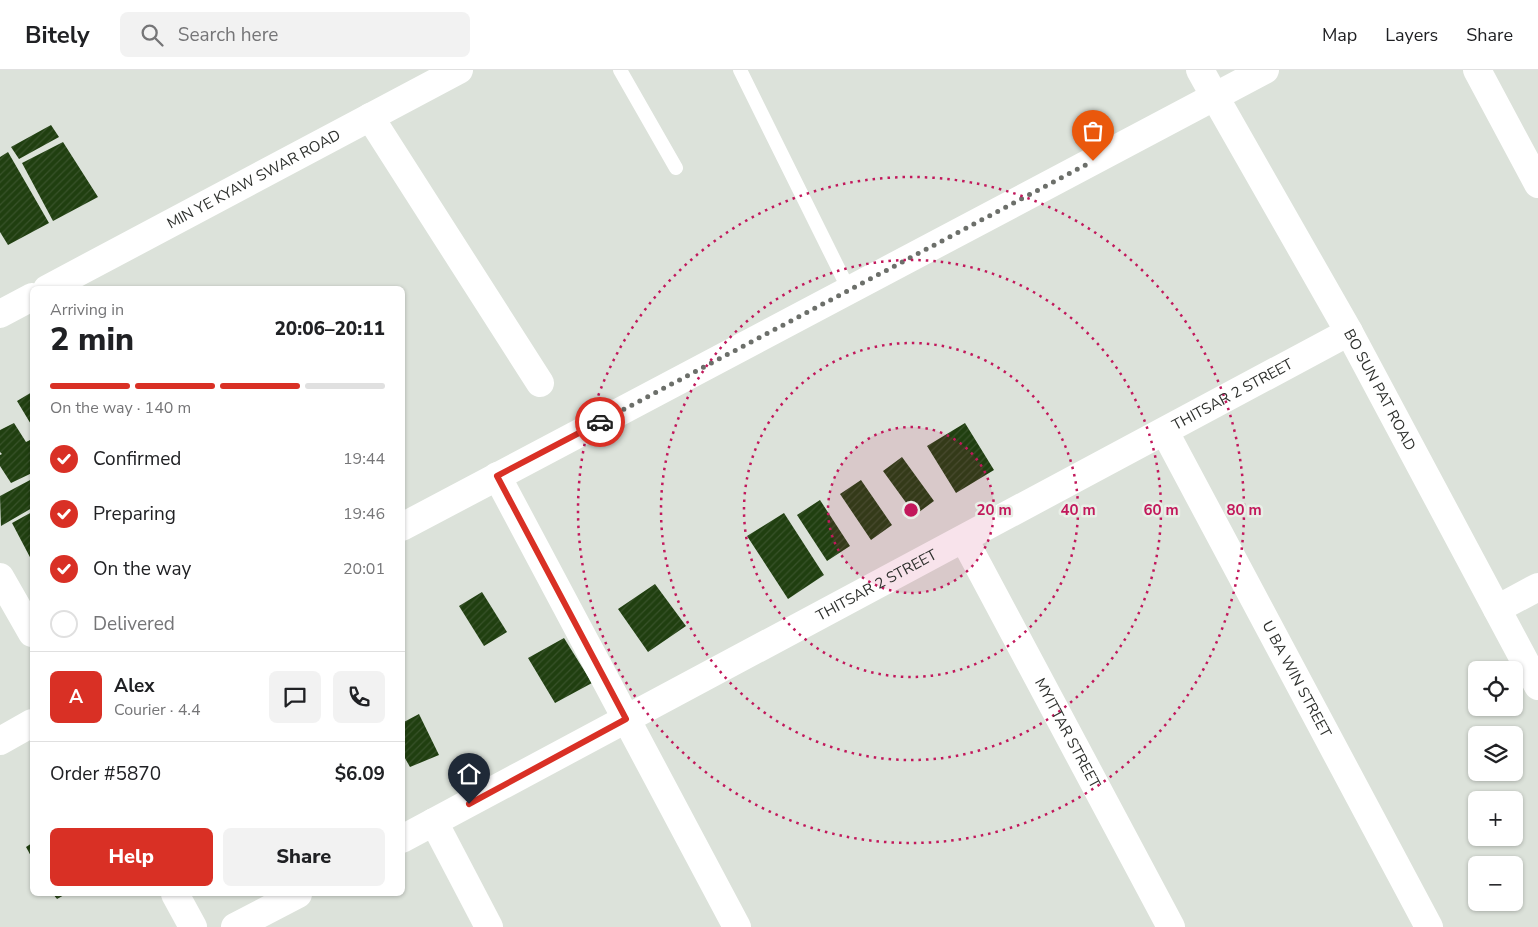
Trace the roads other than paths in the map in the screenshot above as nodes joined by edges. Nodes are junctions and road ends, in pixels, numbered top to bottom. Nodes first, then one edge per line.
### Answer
1 (459, 70) edge
2 (620, 70) edge
3 (740, 70) edge
4 (1200, 70) edge
5 (1265, 70) edge
6 (1477, 70) edge
7 (1215, 97) junction
8 (370, 117) junction
9 (676, 168) dead end
10 (1538, 184) edge
11 (53, 286) edge
12 (849, 290) junction
13 (30, 297) edge
14 (0, 314) edge
15 (1349, 332) junction
16 (540, 383) dead end
17 (1165, 432) junction
18 (497, 476) junction
19 (405, 524) edge
20 (964, 539) junction
21 (0, 577) edge
22 (1538, 587) edge
23 (1497, 609) junction
24 (30, 630) edge
25 (1538, 686) edge
26 (626, 719) junction
27 (30, 724) edge
28 (0, 741) edge
29 (434, 822) junction
30 (405, 837) edge
31 (176, 896) edge
32 (294, 896) edge
33 (193, 927) edge
34 (236, 927) edge
35 (489, 927) edge
36 (737, 927) edge
37 (1171, 927) edge
38 (1429, 927) edge

1 - 8 street, MIN YE KYAW SWAR ROAD
2 - 9 lane
3 - 12 lane
4 - 7 street, BO SUN PAT ROAD
5 - 7 street
6 - 10 street
7 - 12 street
7 - 15 street, BO SUN PAT ROAD
8 - 11 street, MIN YE KYAW SWAR ROAD
8 - 16 street
12 - 18 street
13 - 14 street
15 - 17 street, THITSAR 2 STREET
15 - 23 street, BO SUN PAT ROAD
17 - 20 street, THITSAR 2 STREET
17 - 38 street, U BA WIN STREET
18 - 19 street
18 - 26 street
20 - 26 street, THITSAR 2 STREET
20 - 37 street, MYITTAR STREET
21 - 24 street
22 - 23 street
23 - 25 street, BO SUN PAT ROAD
26 - 29 street, THITSAR 2 STREET
26 - 36 street
27 - 28 street
29 - 30 street, THITSAR 2 STREET
29 - 35 street
31 - 33 street
32 - 34 street

